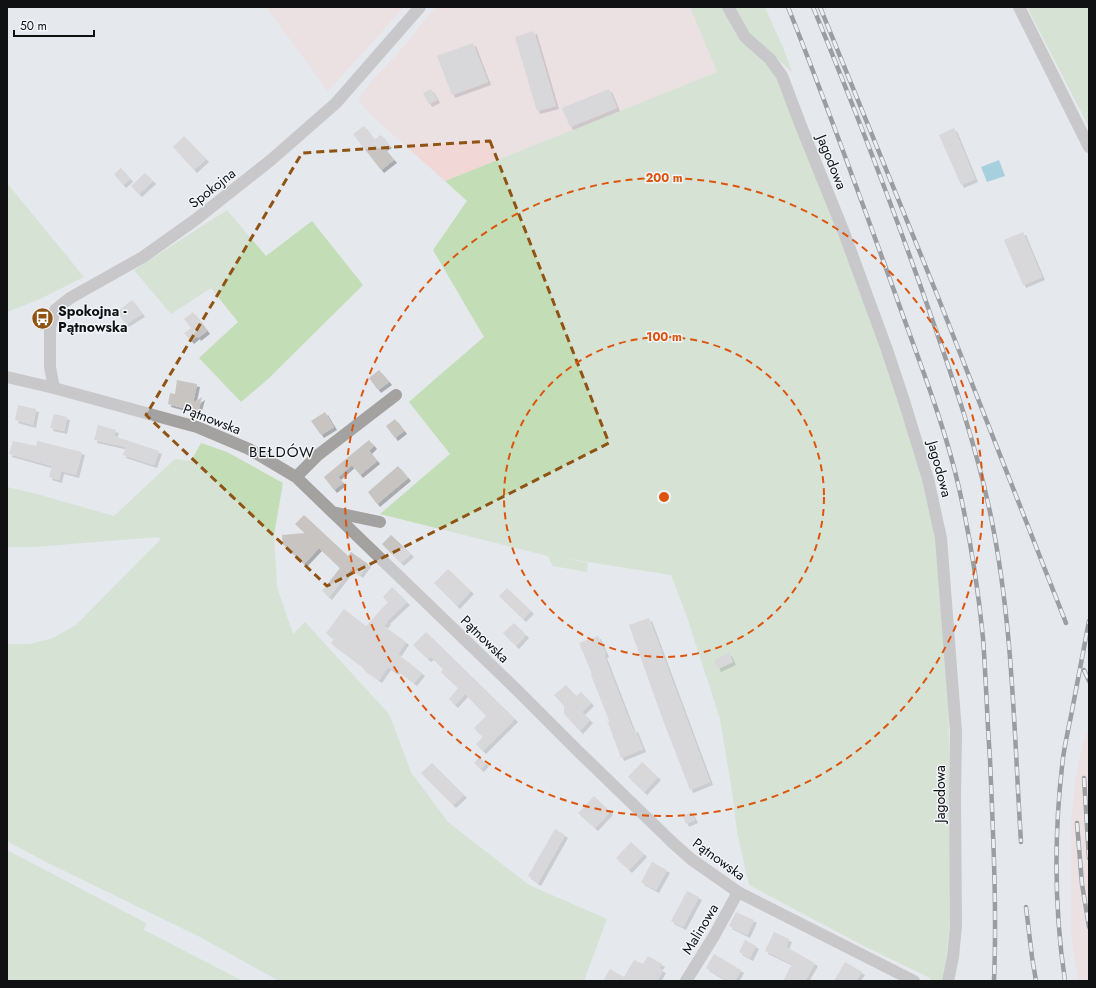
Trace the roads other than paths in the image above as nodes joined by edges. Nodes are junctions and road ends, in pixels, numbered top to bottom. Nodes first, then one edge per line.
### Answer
1 (420, 7) edge
2 (728, 7) edge
3 (1019, 7) edge
4 (1089, 147) edge
5 (7, 377) edge
6 (54, 388) junction
7 (396, 395) dead end
8 (296, 478) junction
9 (332, 512) junction
10 (380, 522) dead end
11 (738, 892) junction
12 (686, 981) edge
13 (914, 981) edge
14 (948, 981) edge

1 - 6 street, Spokojna
2 - 14 street, Jagodowa
3 - 4 street
5 - 6 street, Pątnowska
6 - 8 street, Pątnowska
7 - 8 street
8 - 9 street, Pątnowska
9 - 10 street
9 - 11 street, Pątnowska
11 - 12 street, Malinowa
11 - 13 street, Pątnowska

